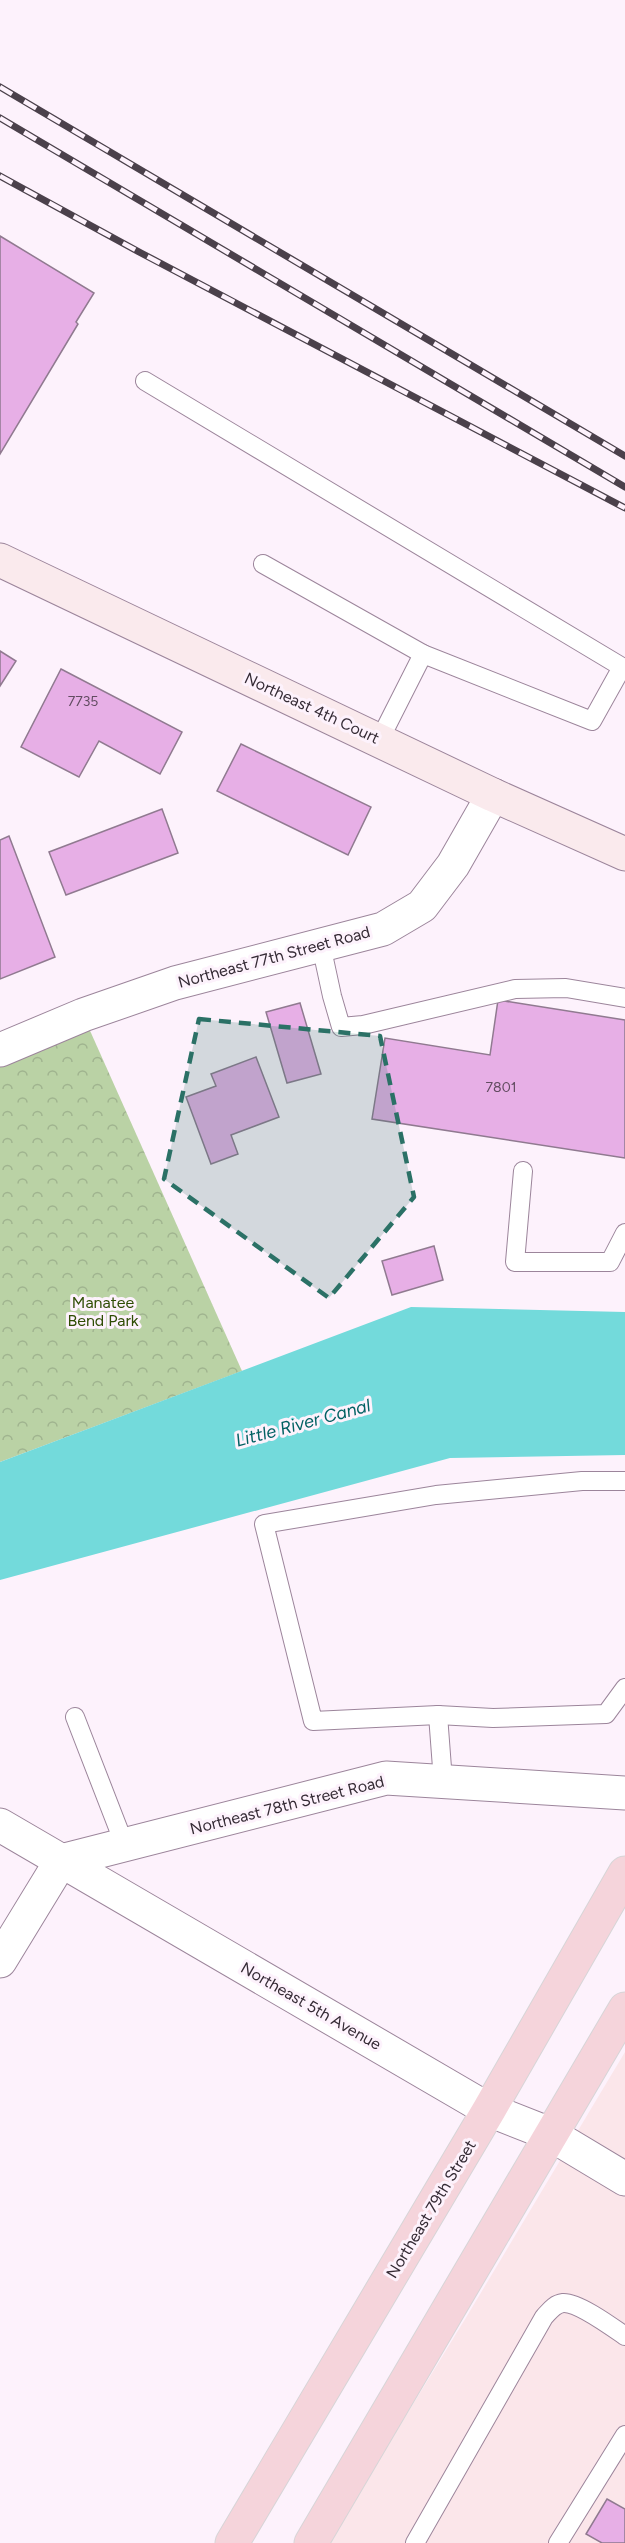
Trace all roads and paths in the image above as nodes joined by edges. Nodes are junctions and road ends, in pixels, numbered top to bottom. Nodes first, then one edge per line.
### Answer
1 (145, 381) dead end
2 (0, 560) edge
3 (263, 564) dead end
4 (423, 654) junction
5 (380, 739) junction
6 (494, 795) junction
7 (625, 854) edge
8 (321, 945) junction
9 (625, 998) edge
10 (0, 1050) edge
11 (523, 1171) dead end
12 (625, 1233) edge
13 (625, 1481) edge
14 (625, 1688) edge
15 (438, 1715) junction
16 (75, 1717) dead end
17 (443, 1781) junction
18 (625, 1793) edge
19 (0, 1825) edge
20 (125, 1846) junction
21 (61, 1861) junction
22 (625, 1873) edge
23 (0, 1961) edge
24 (625, 2009) edge
25 (489, 2110) junction
26 (550, 2134) junction
27 (625, 2179) edge
28 (625, 2317) edge
29 (603, 2321) junction
30 (625, 2336) edge
31 (623, 2442) edge
32 (232, 2543) edge
33 (311, 2543) edge
34 (415, 2543) edge
35 (558, 2543) edge

1 - 4 lane
2 - 5 street, Northeast 4th Court
3 - 4 lane
4 - 5 lane
5 - 6 street, Northeast 4th Court
6 - 7 street, Northeast 4th Court
6 - 8 street, Northeast 77th Street Road
8 - 9 lane
8 - 10 street, Northeast 77th Street Road
11 - 12 lane
13 - 15 lane
14 - 15 lane
15 - 17 lane
16 - 20 lane
17 - 18 street, Northeast 78th Street Road
17 - 20 street, Northeast 78th Street Road
19 - 21 street, Northeast 5th Avenue
20 - 21 street, Northeast 78th Street Road
21 - 23 street
21 - 25 street, Northeast 5th Avenue
22 - 25 main road, Northeast 79th Street
24 - 26 main road
25 - 26 street, Northeast 5th Avenue
25 - 32 main road, Northeast 79th Street
26 - 27 street, Northeast 5th Avenue
26 - 33 main road
28 - 29 lane
29 - 30 lane
29 - 34 lane
31 - 35 lane

